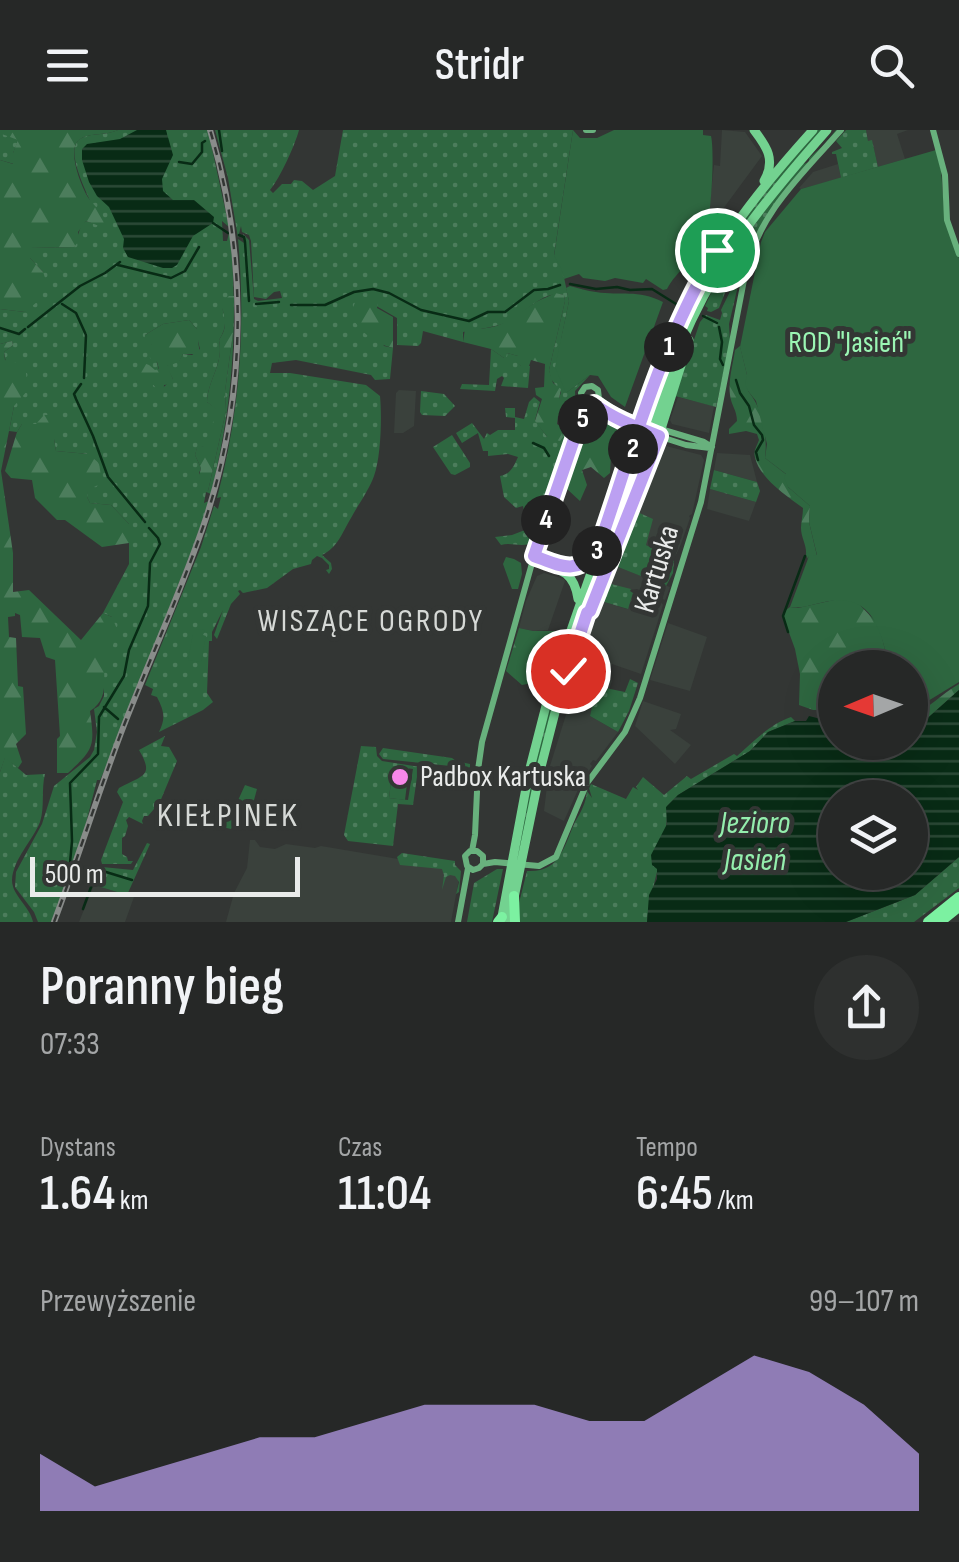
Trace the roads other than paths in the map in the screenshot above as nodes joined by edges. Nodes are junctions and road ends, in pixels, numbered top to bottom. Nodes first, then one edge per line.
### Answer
1 (756, 130) edge
2 (813, 130) edge
3 (827, 130) edge
4 (841, 130) edge
5 (933, 130) edge
6 (797, 148) junction
7 (753, 199) junction
8 (959, 254) edge
9 (656, 431) junction
10 (712, 448) junction
11 (597, 552) junction
12 (533, 558) junction
13 (582, 610) junction
14 (474, 850) junction
15 (484, 861) junction
16 (471, 869) junction
17 (514, 896) joint
18 (959, 897) edge
19 (959, 907) edge
20 (505, 921) edge
21 (458, 922) edge
22 (928, 922) edge
23 (940, 922) edge

1 - 6 main road
1 - 7 main road
2 - 6 main road
3 - 9 main road
4 - 10 street, Kartuska
5 - 8 street
6 - 7 main road
7 - 9 main road
9 - 10 street
9 - 11 main road
9 - 12 street
9 - 13 main road
10 - 15 street, Kartuska
11 - 12 main road
11 - 13 main road
12 - 13 main road
12 - 14 street
13 - 17 main road
13 - 20 main road
14 - 15 street
14 - 16 street
15 - 16 street
16 - 21 street
17 - 20 highway
18 - 22 highway
19 - 23 highway

